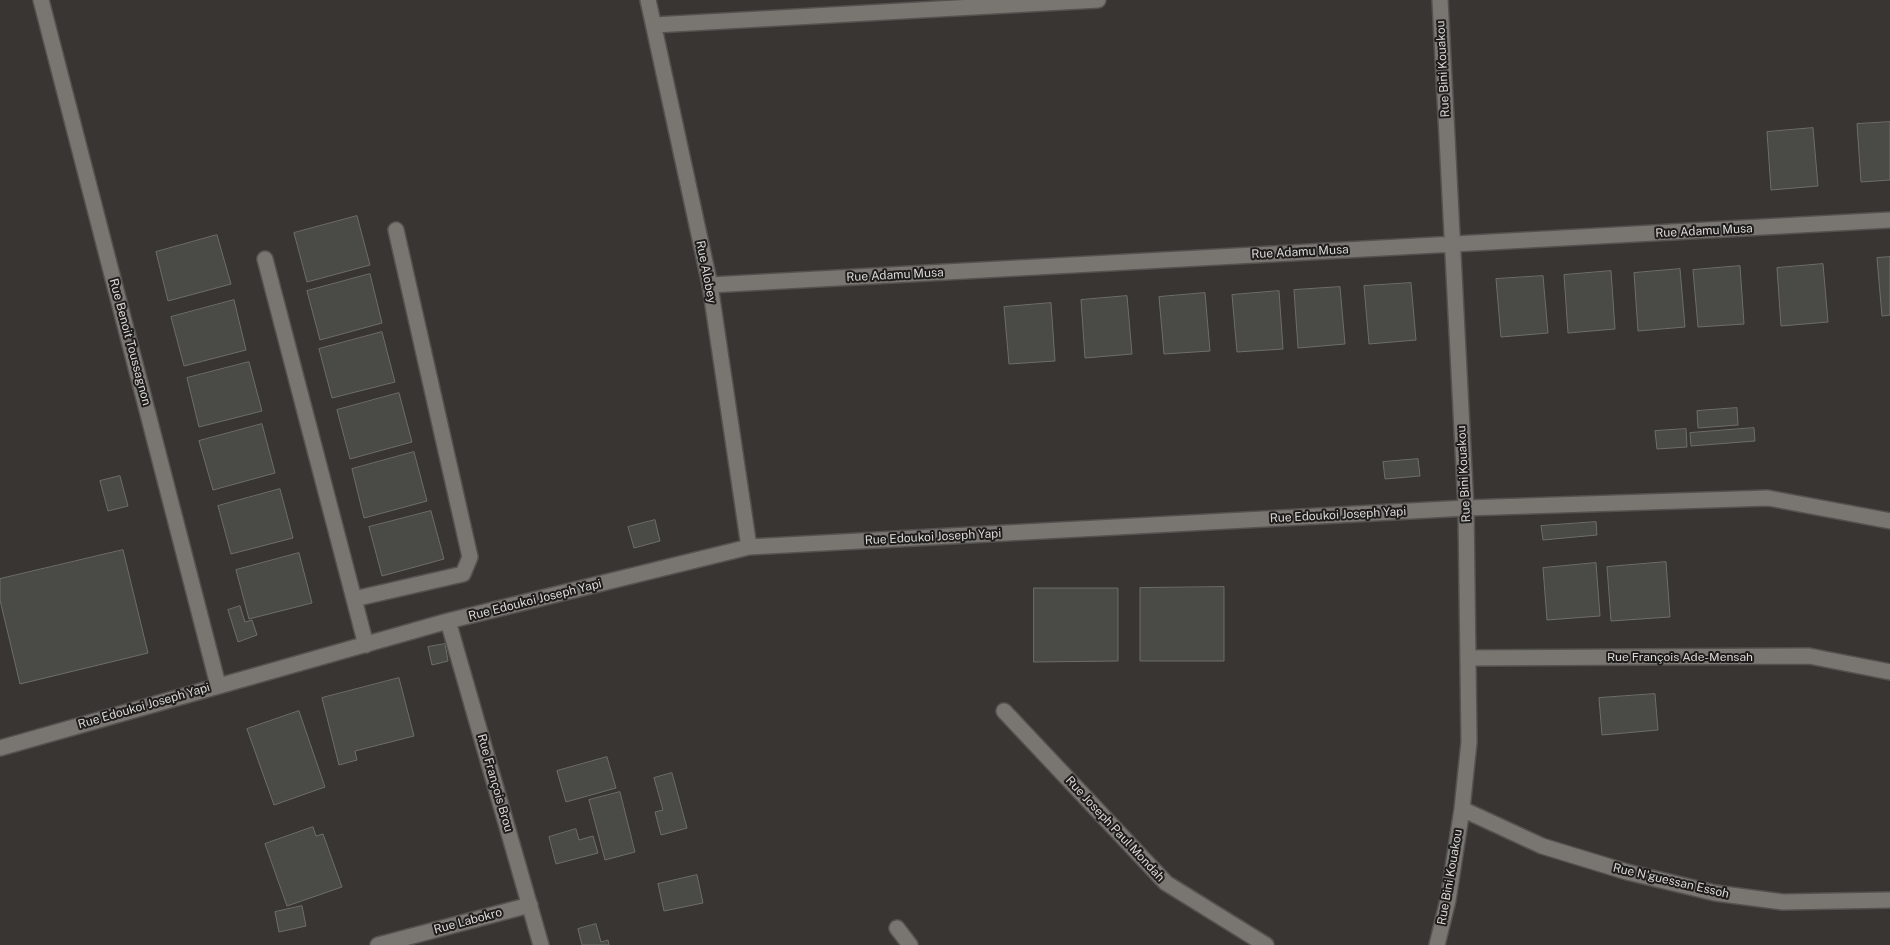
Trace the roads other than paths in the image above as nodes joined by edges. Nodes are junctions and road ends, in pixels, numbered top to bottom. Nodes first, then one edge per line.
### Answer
1 (41, 0) edge
2 (648, 0) edge
3 (1098, 0) edge
4 (1440, 0) edge
5 (654, 26) junction
6 (1890, 220) edge
7 (396, 230) dead end
8 (1452, 244) junction
9 (265, 259) dead end
10 (710, 285) junction
11 (1466, 508) junction
12 (1890, 521) edge
13 (749, 547) junction
14 (354, 599) junction
15 (448, 621) junction
16 (366, 645) junction
17 (1469, 658) junction
18 (1890, 672) edge
19 (218, 685) junction
20 (1004, 711) dead end
21 (0, 748) edge
22 (1462, 809) junction
23 (1890, 900) edge
24 (530, 905) junction
25 (897, 928) dead end
26 (378, 945) edge
27 (541, 945) edge
28 (910, 945) edge
29 (1266, 945) edge
30 (1436, 945) edge

1 - 19 street, Rue Benoit Toussagnon
2 - 5 street, Rue Alobey
3 - 5 street
4 - 8 street, Rue Bini Kouakou
5 - 10 street, Rue Alobey
6 - 8 street, Rue Adamu Musa
7 - 14 street
8 - 10 street, Rue Adamu Musa
8 - 11 street, Rue Bini Kouakou
9 - 14 street
10 - 13 street, Rue Alobey
11 - 12 street, Rue Edoukoi Joseph Yapi
11 - 13 street, Rue Edoukoi Joseph Yapi
11 - 17 street, Rue Bini Kouakou
13 - 15 street, Rue Edoukoi Joseph Yapi
14 - 16 street
15 - 16 street, Rue Edoukoi Joseph Yapi
15 - 24 street, Rue François Brou
16 - 19 street, Rue Edoukoi Joseph Yapi
17 - 18 street, Rue François Ade-Mensah
17 - 22 street, Rue Bini Kouakou
19 - 21 street, Rue Edoukoi Joseph Yapi
20 - 29 street, Rue Joseph Paul Mondah
22 - 23 street, Rue N'guessan Essoh
22 - 30 street, Rue Bini Kouakou
24 - 26 street, Rue Labokro
24 - 27 street, Rue François Brou
25 - 28 street

